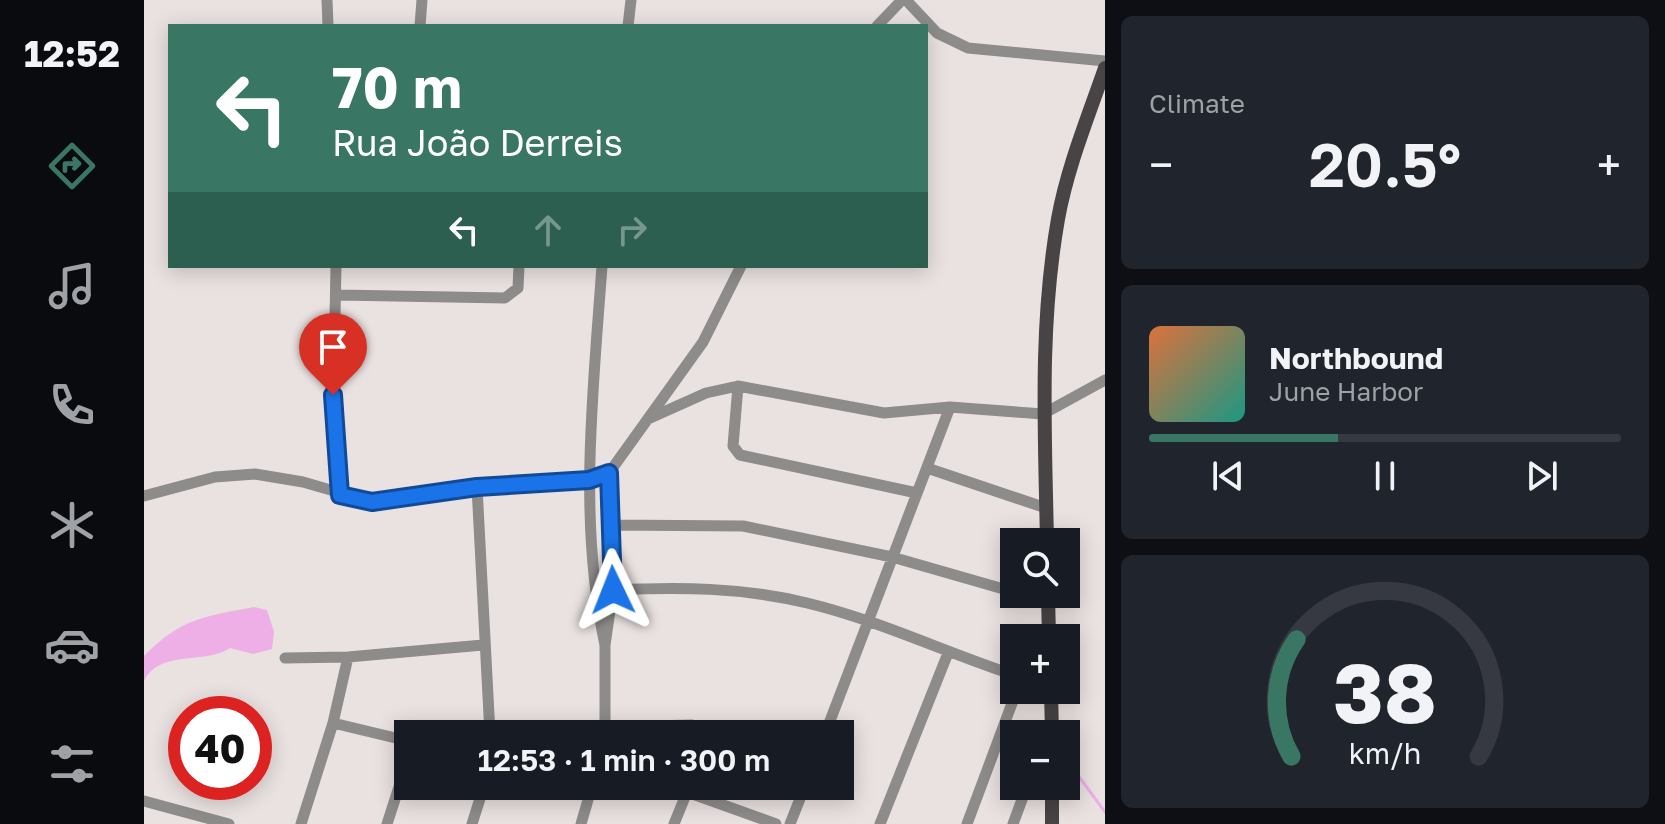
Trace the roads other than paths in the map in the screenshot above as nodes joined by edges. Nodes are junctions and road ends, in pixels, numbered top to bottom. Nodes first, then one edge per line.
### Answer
1 (327, 0) edge
2 (422, 0) edge
3 (631, 0) edge
4 (904, 0) edge
5 (328, 24) edge
6 (420, 24) edge
7 (628, 24) edge
8 (879, 24) edge
9 (1105, 61) edge
10 (1105, 68) edge
11 (336, 268) edge
12 (519, 268) edge
13 (602, 268) edge
14 (740, 268) edge
15 (338, 295) junction
16 (1105, 380) edge
17 (738, 386) junction
18 (950, 407) junction
19 (1043, 414) junction
20 (648, 419) junction
21 (927, 468) junction
22 (609, 473) junction
23 (589, 480) junction
24 (477, 487) junction
25 (917, 493) junction
26 (340, 495) junction
27 (144, 496) edge
28 (1046, 508) junction
29 (611, 525) junction
30 (1047, 528) edge
31 (892, 557) junction
32 (1000, 588) edge
33 (613, 590) junction
34 (870, 621) junction
35 (483, 645) junction
36 (605, 645) junction
37 (948, 653) junction
38 (348, 657) junction
39 (285, 658) dead end
40 (1000, 670) edge
41 (1012, 704) edge
42 (489, 720) edge
43 (606, 720) edge
44 (831, 720) edge
45 (333, 723) junction
46 (394, 738) edge
47 (395, 800) edge
48 (480, 800) edge
49 (587, 800) edge
50 (684, 800) edge
51 (716, 800) edge
52 (799, 800) edge
53 (1022, 800) edge
54 (1052, 800) edge
55 (144, 801) edge
56 (229, 824) edge
57 (301, 824) edge
58 (387, 824) edge
59 (472, 824) edge
60 (581, 824) edge
61 (674, 824) edge
62 (776, 824) edge
63 (790, 824) edge
64 (880, 824) edge
65 (967, 824) edge
66 (1013, 824) edge
67 (1052, 824) edge

1 - 5 street
2 - 6 street
3 - 7 street
4 - 8 street
4 - 9 street
10 - 19 main road
11 - 15 street
12 - 15 street
13 - 23 street
14 - 20 street
15 - 26 street
16 - 19 street
17 - 18 street
17 - 20 street
17 - 25 street
18 - 19 street
18 - 21 street
19 - 28 main road
20 - 22 street
21 - 25 street
21 - 28 street
22 - 23 street
22 - 29 street
23 - 24 street
23 - 36 street
24 - 26 street
24 - 35 street
25 - 31 street
26 - 27 street
28 - 30 main road
29 - 31 street
29 - 33 street
31 - 32 street
31 - 34 street
33 - 34 street
33 - 36 street
34 - 37 street
34 - 44 street
35 - 38 street
35 - 42 street
36 - 43 street
37 - 40 street
37 - 64 street
38 - 39 street
38 - 45 street
41 - 65 street
45 - 46 street
45 - 57 street
47 - 58 street
48 - 59 street
49 - 60 street
50 - 61 street
51 - 62 street
52 - 63 street
53 - 66 street
54 - 67 main road
55 - 56 street

